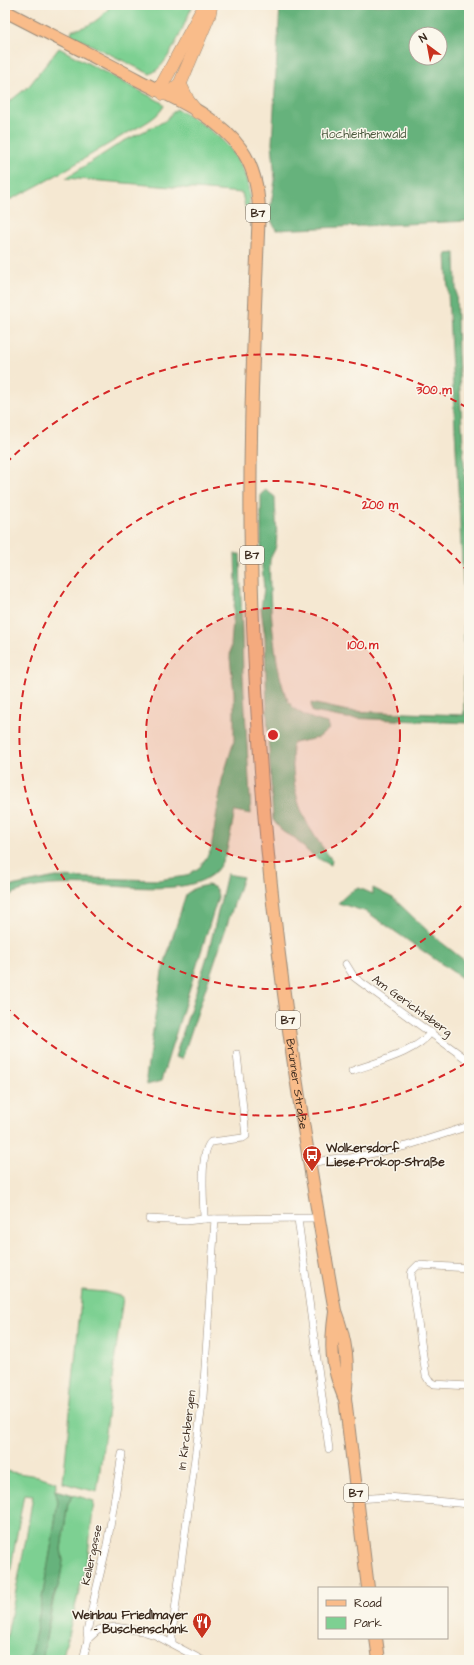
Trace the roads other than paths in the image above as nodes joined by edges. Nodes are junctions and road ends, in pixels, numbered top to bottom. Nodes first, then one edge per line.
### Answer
1 (207, 5) edge
2 (211, 5) edge
3 (5, 11) edge
4 (180, 84) junction
5 (161, 92) junction
6 (197, 112) junction
7 (346, 964) dead end
8 (431, 1032) junction
9 (237, 1054) dead end
10 (469, 1061) edge
11 (352, 1071) dead end
12 (469, 1126) edge
13 (310, 1163) junction
14 (319, 1218) junction
15 (148, 1219) dead end
16 (204, 1219) junction
17 (215, 1219) junction
18 (298, 1219) junction
19 (469, 1268) edge
20 (469, 1386) edge
21 (329, 1448) dead end
22 (122, 1454) dead end
23 (357, 1499) junction
24 (469, 1504) edge
25 (368, 1587) edge
26 (88, 1639) junction
27 (376, 1639) edge
28 (172, 1643) junction
29 (83, 1660) edge
30 (202, 1660) edge
31 (379, 1660) edge

1 - 5 highway
2 - 4 highway
3 - 5 main road, B7
4 - 5 highway
4 - 6 highway
5 - 6 main road, B7
6 - 13 main road, Brünner Straße / B7
7 - 8 street, Am Gerichtsberg
8 - 10 street, Am Gerichtsberg
8 - 11 street
9 - 16 street
12 - 13 street
13 - 14 main road, Brünner Straße / B7
14 - 18 street
14 - 23 main road, Brünner Straße / B7
15 - 16 street
16 - 17 street
17 - 18 street
17 - 28 street, In Kirchbergen
18 - 21 street
19 - 20 street
22 - 26 street, Kellergasse
23 - 24 street
23 - 25 main road, Brünner Straße / B7
26 - 28 street
26 - 29 street, Kellergasse
27 - 31 main road
28 - 30 street

